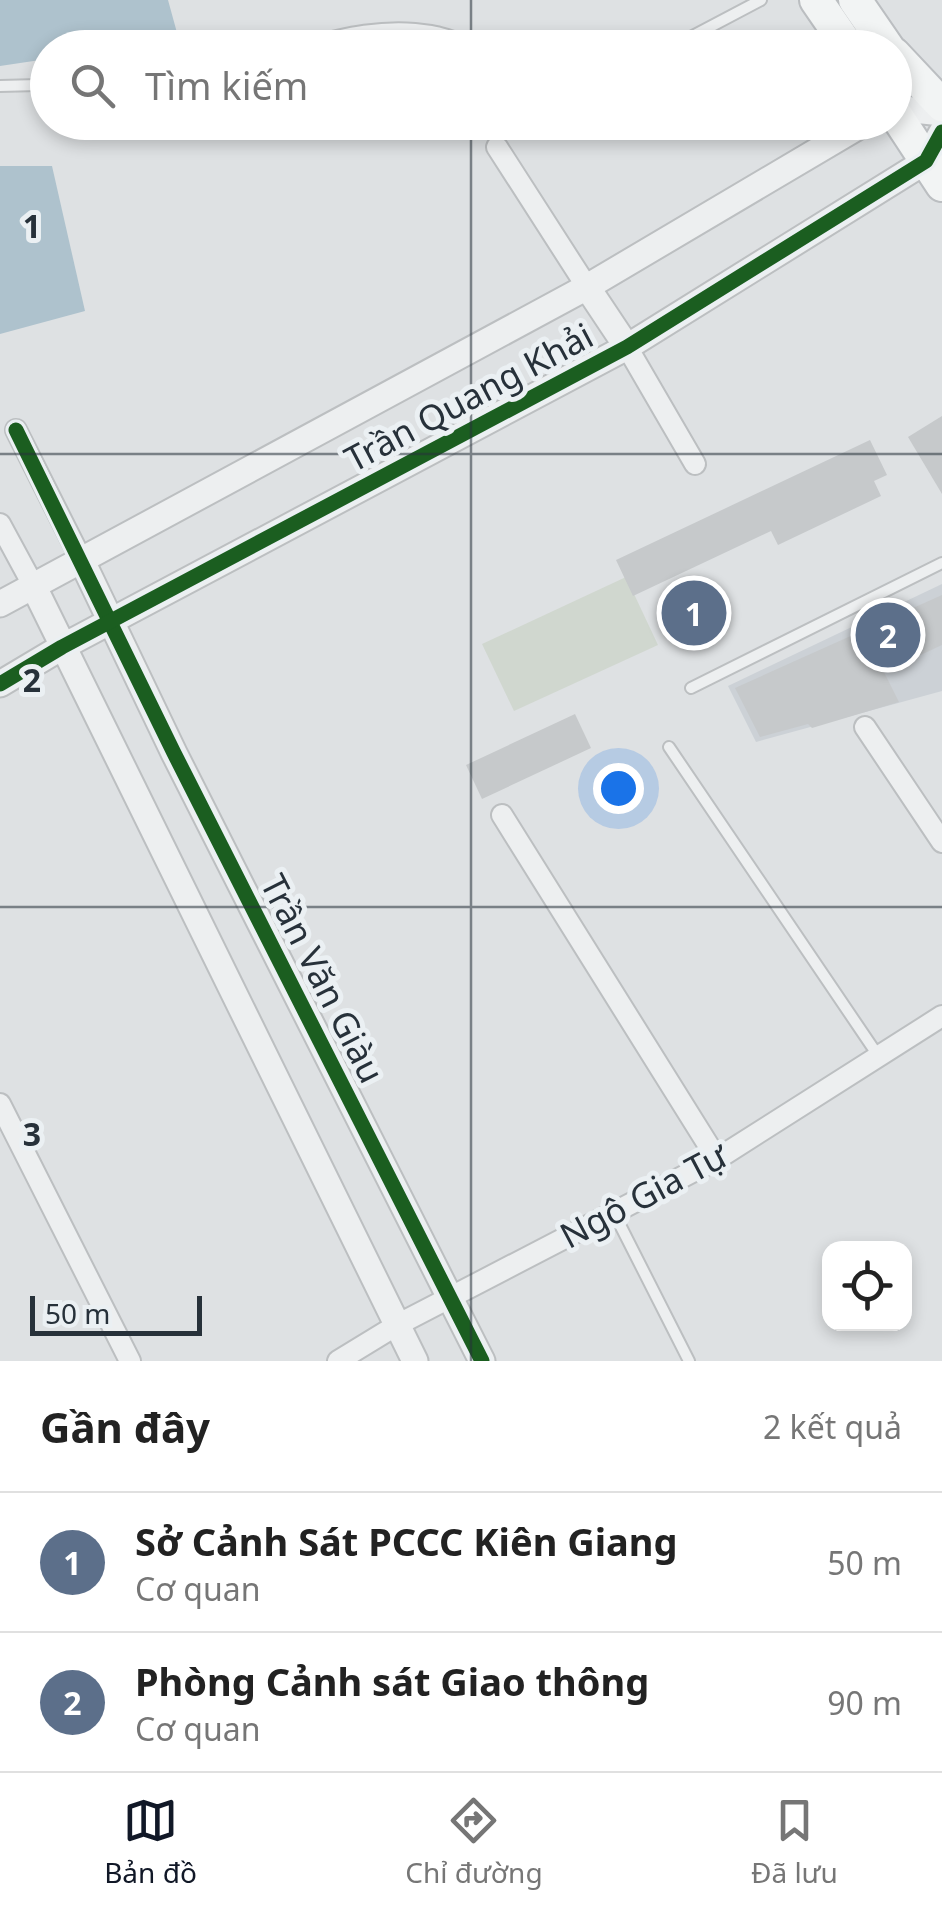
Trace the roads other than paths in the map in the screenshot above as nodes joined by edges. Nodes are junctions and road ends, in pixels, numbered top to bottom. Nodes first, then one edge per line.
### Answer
1 (761, 0) edge
2 (816, 0) edge
3 (856, 0) edge
4 (364, 30) edge
5 (416, 30) edge
6 (704, 30) edge
7 (837, 30) edge
8 (876, 30) edge
9 (912, 73) edge
10 (30, 84) edge
11 (0, 86) edge
12 (942, 104) edge
13 (912, 112) edge
14 (942, 114) edge
15 (942, 132) edge
16 (912, 138) edge
17 (836, 140) edge
18 (497, 147) dead end
19 (934, 173) edge
20 (587, 287) junction
21 (628, 348) junction
22 (16, 430) dead end
23 (696, 464) dead end
24 (0, 524) edge
25 (81, 560) junction
26 (942, 563) edge
27 (33, 585) junction
28 (0, 604) edge
29 (110, 623) junction
30 (62, 647) junction
31 (0, 684) edge
32 (691, 688) dead end
33 (865, 727) dead end
34 (669, 748) dead end
35 (502, 815) dead end
36 (942, 842) edge
37 (942, 1016) edge
38 (879, 1056) junction
39 (0, 1104) edge
40 (717, 1160) junction
41 (614, 1213) junction
42 (450, 1299) junction
43 (397, 1325) junction
44 (130, 1361) edge
45 (338, 1361) edge
46 (415, 1361) edge
47 (482, 1361) edge
48 (689, 1361) edge

1 - 6 lane
2 - 7 main road
3 - 8 main road
4 - 5 lane
9 - 12 main road
10 - 11 lane
13 - 14 street
15 - 19 street, Trần Quang Khải
16 - 19 main road
17 - 20 street, Trần Quang Khải
18 - 20 street
19 - 21 street, Trần Quang Khải
20 - 21 street
20 - 25 street, Trần Quang Khải
21 - 23 street
21 - 29 street, Trần Quang Khải
22 - 25 street
24 - 27 street
25 - 27 street, Trần Quang Khải
25 - 29 street, Trần Văn Giàu
26 - 32 lane
27 - 28 street, Trần Quang Khải
27 - 30 street
29 - 30 street, Trần Quang Khải
29 - 42 street, Trần Văn Giàu
30 - 31 street, Trần Quang Khải
30 - 43 street
33 - 36 street
34 - 38 lane
35 - 40 street
37 - 38 street, Ngô Gia Tự
38 - 40 street, Ngô Gia Tự
39 - 44 street
40 - 41 street, Ngô Gia Tự
41 - 42 street, Ngô Gia Tự
41 - 48 lane
42 - 43 street, Ngô Gia Tự
42 - 47 street, Trần Văn Giàu
43 - 45 street, Ngô Gia Tự
43 - 46 street

